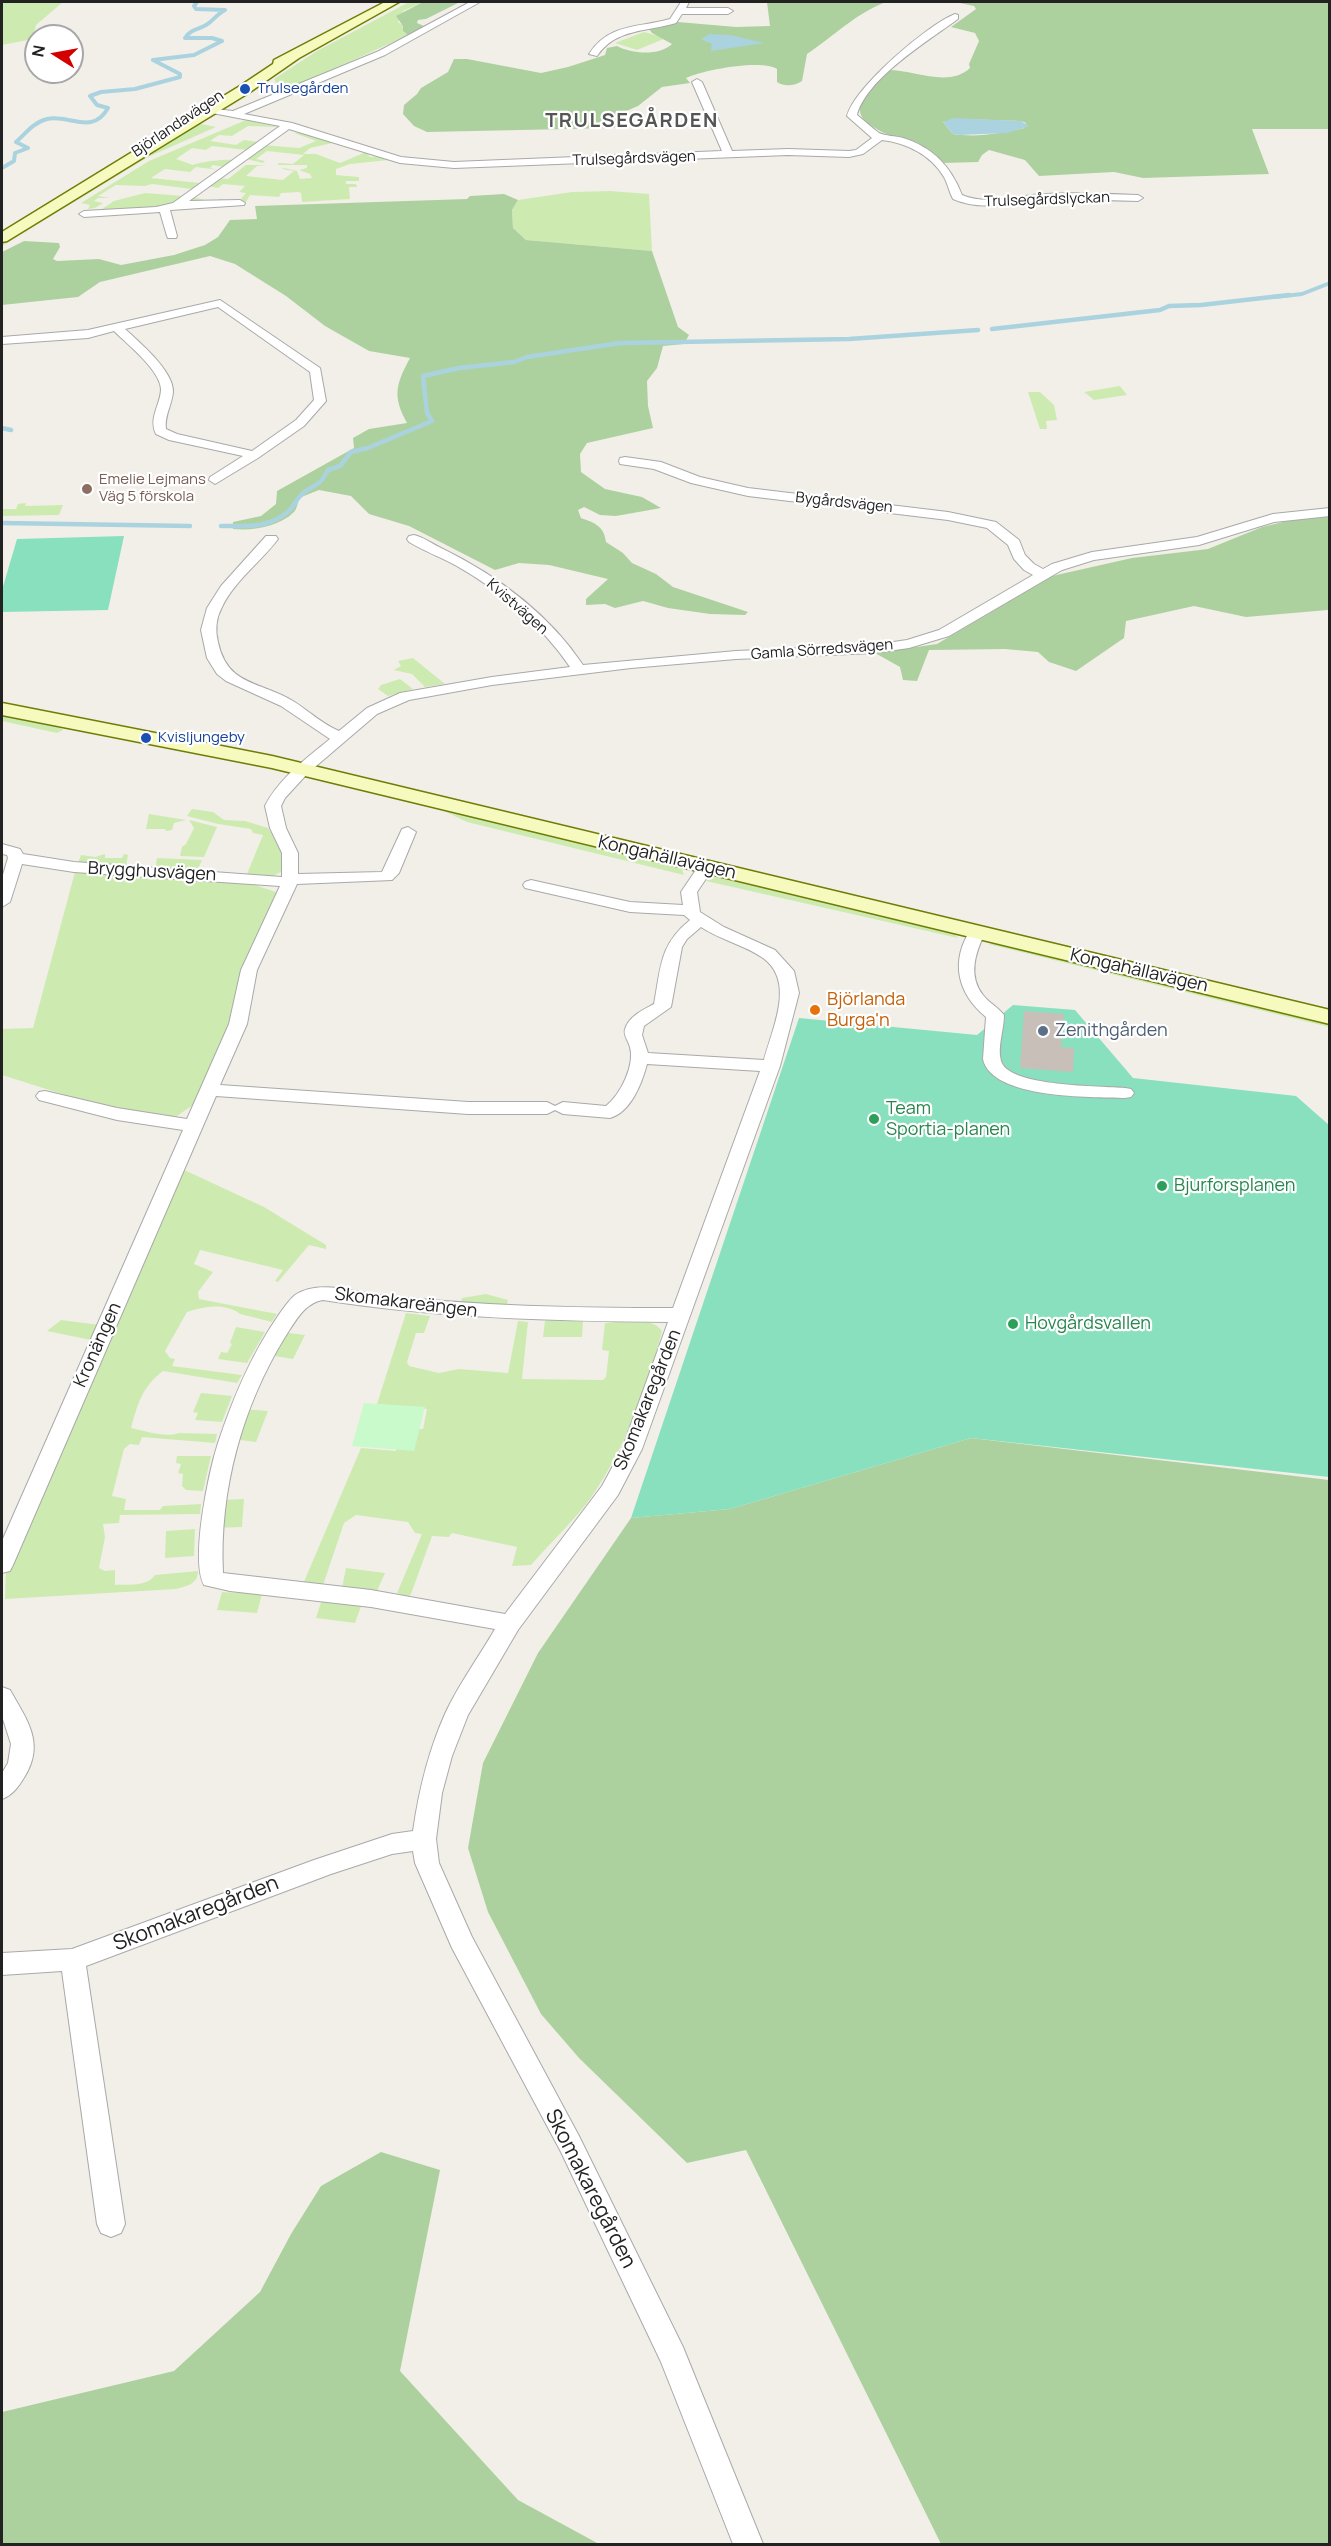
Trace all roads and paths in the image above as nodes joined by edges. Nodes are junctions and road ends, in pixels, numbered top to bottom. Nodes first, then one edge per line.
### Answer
1 (393, 2) edge
2 (476, 2) edge
3 (683, 6) edge
4 (728, 11) dead end
5 (955, 17) dead end
6 (594, 54) dead end
7 (697, 82) dead end
8 (204, 110) junction
9 (235, 114) junction
10 (288, 125) junction
11 (877, 136) junction
12 (729, 155) junction
13 (1138, 198) dead end
14 (240, 203) dead end
15 (177, 205) junction
16 (164, 209) junction
17 (84, 214) dead end
18 (172, 236) dead end
19 (2, 238) edge
20 (117, 328) junction
21 (2, 341) edge
22 (254, 455) junction
23 (625, 461) dead end
24 (214, 480) dead end
25 (1329, 512) edge
26 (271, 539) dead end
27 (414, 539) dead end
28 (1043, 575) junction
29 (579, 670) junction
30 (2, 709) edge
31 (339, 736) junction
32 (303, 770) junction
33 (408, 832) dead end
34 (8, 854) edge
35 (706, 867) junction
36 (290, 880) junction
37 (531, 885) dead end
38 (2, 902) edge
39 (694, 915) junction
40 (977, 933) junction
41 (1329, 1017) edge
42 (638, 1058) junction
43 (771, 1066) junction
44 (210, 1090) junction
45 (1125, 1093) dead end
46 (45, 1096) dead end
47 (195, 1126) junction
48 (682, 1315) junction
49 (2, 1565) edge
50 (510, 1624) junction
51 (2, 1696) edge
52 (2, 1788) edge
53 (424, 1839) junction
54 (73, 1960) junction
55 (2, 1964) edge
56 (111, 2224) dead end
57 (748, 2544) edge

1 - 8 street, Björlandavägen
2 - 9 street
3 - 4 street
3 - 6 street
5 - 11 street
7 - 12 street
8 - 9 street, Trulsegårdsvägen
8 - 19 street, Björlandavägen
9 - 10 street, Trulsegårdsvägen
10 - 12 street, Trulsegårdsvägen
10 - 15 street
11 - 12 street, Trulsegårdsvägen
11 - 13 street, Trulsegårdslyckan
14 - 15 street
15 - 16 street
16 - 17 street
16 - 18 street
20 - 21 street
20 - 22 street
20 - 22 street
22 - 24 street
23 - 28 street, Bygårdsvägen
25 - 28 street, Gamla Sörredsvägen
26 - 31 street
27 - 29 street, Kvistvägen
28 - 29 street, Gamla Sörredsvägen
29 - 31 street, Gamla Sörredsvägen
30 - 32 street, Kongahällavägen
31 - 32 street, Gamla Sörredsvägen
32 - 35 street, Kongahällavägen
32 - 36 street, Kronängen
33 - 36 street, Brygghusvägen
34 - 36 street, Brygghusvägen
34 - 38 street, Brygghusvägen
35 - 39 street
35 - 40 street, Kongahällavägen
36 - 44 street, Kronängen
37 - 39 street
39 - 42 street
39 - 43 street, Skomakaregården
40 - 41 street, Kongahällavägen
40 - 45 street
42 - 43 street
42 - 44 street
43 - 48 street, Skomakaregården
44 - 47 street, Kronängen
46 - 47 street
47 - 49 street, Kronängen
48 - 50 street, Skomakaregården
48 - 50 street, Skomakareängen
50 - 53 street, Skomakaregården
51 - 52 street
53 - 54 street, Skomakaregården
53 - 57 street, Skomakaregården
54 - 55 street, Skomakaregården
54 - 56 street

